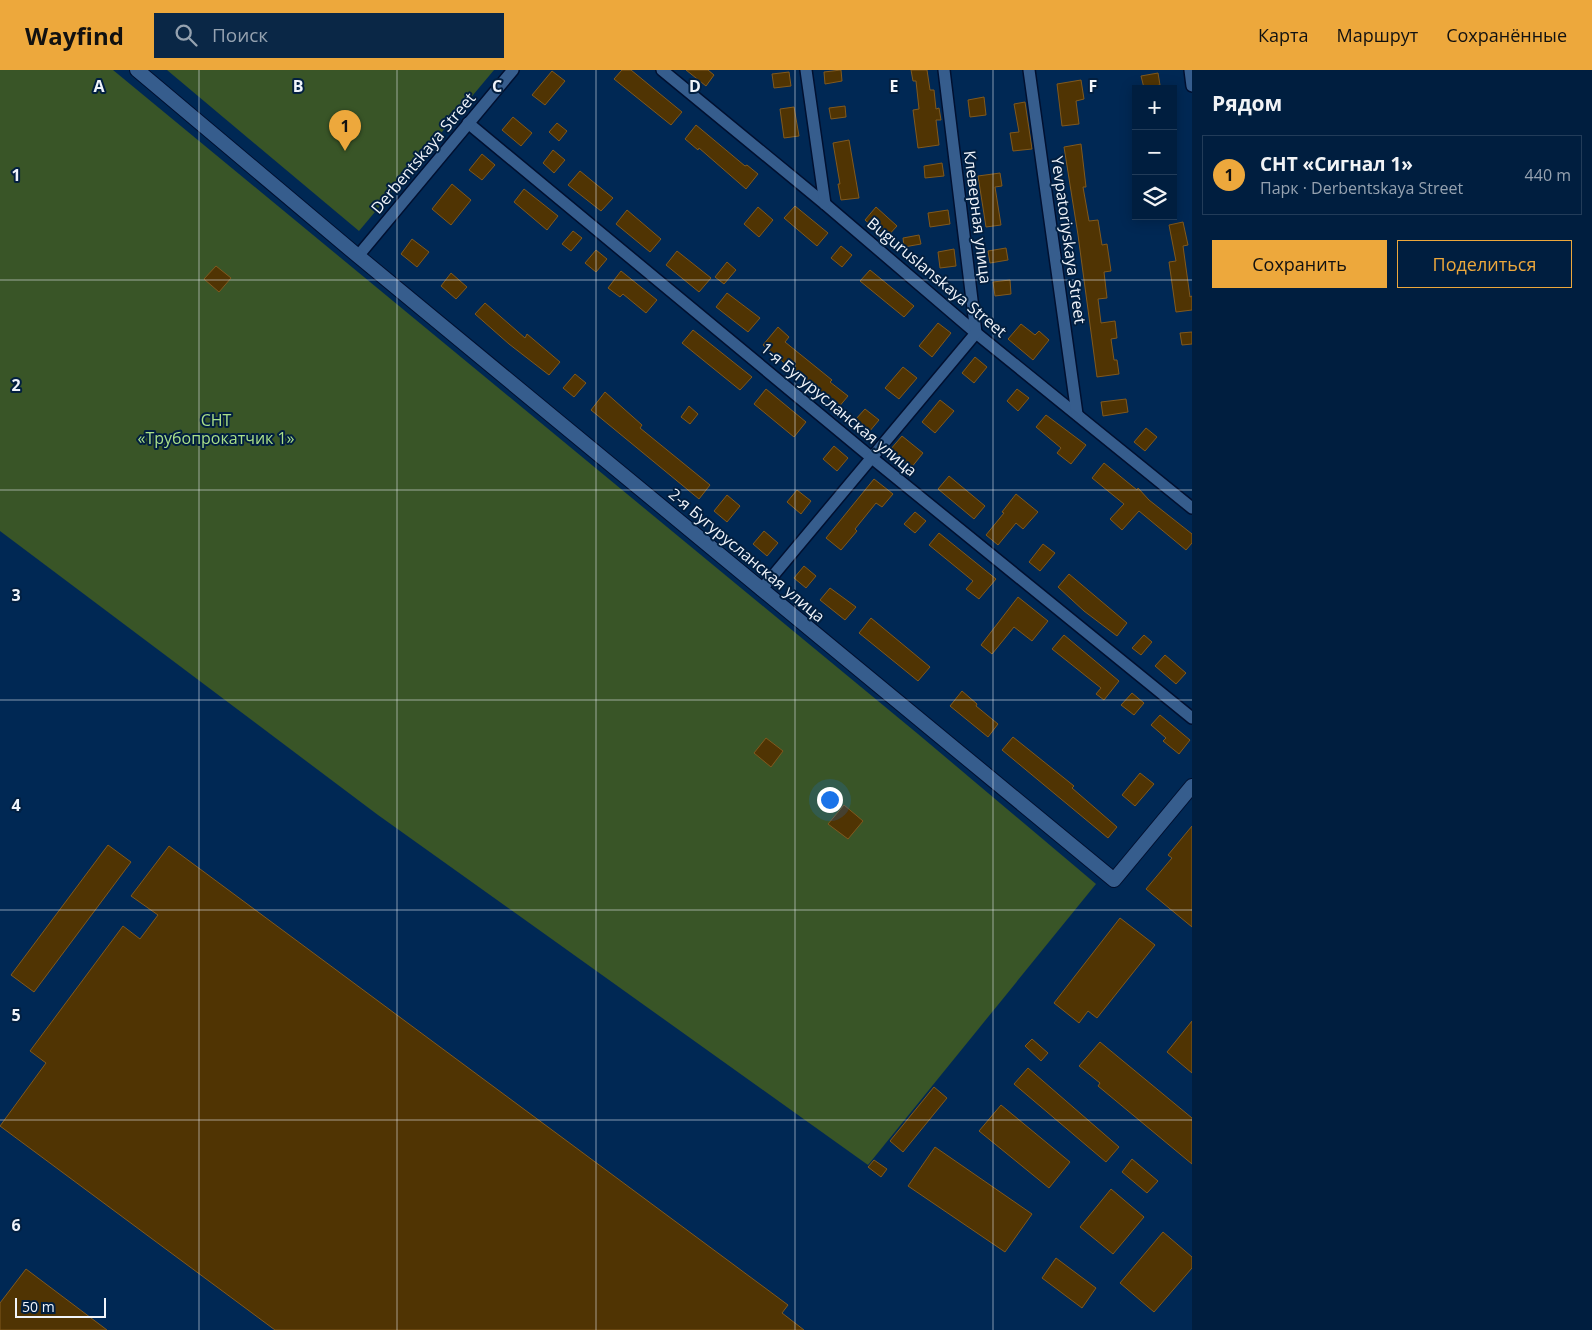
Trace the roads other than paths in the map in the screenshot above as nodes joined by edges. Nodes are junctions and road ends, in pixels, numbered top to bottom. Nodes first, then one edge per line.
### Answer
1 (137, 70) edge
2 (513, 70) edge
3 (662, 70) edge
4 (806, 70) edge
5 (944, 70) edge
6 (1029, 70) edge
7 (1190, 70) edge
8 (1192, 86) edge
9 (468, 123) junction
10 (825, 204) junction
11 (358, 256) junction
12 (976, 333) junction
13 (1078, 414) junction
14 (872, 458) junction
15 (1192, 508) edge
16 (761, 590) junction
17 (1192, 718) edge
18 (1192, 786) edge

1 - 11 street, 2-я Бугурусланская улица
2 - 9 street, Derbentskaya Street
3 - 10 street, Buguruslanskaya Street
4 - 10 street
5 - 12 street, Клеверная улица
6 - 13 street, Yevpatoriyskaya Street
7 - 8 street
9 - 11 street, Derbentskaya Street
9 - 14 street, 1-я Бугурусланская улица
10 - 12 street, Buguruslanskaya Street
11 - 16 street, 2-я Бугурусланская улица
12 - 13 street, Buguruslanskaya Street
12 - 14 street
13 - 15 street, Buguruslanskaya Street
14 - 16 street
14 - 17 street, 1-я Бугурусланская улица
16 - 18 street, 2-я Бугурусланская улица

